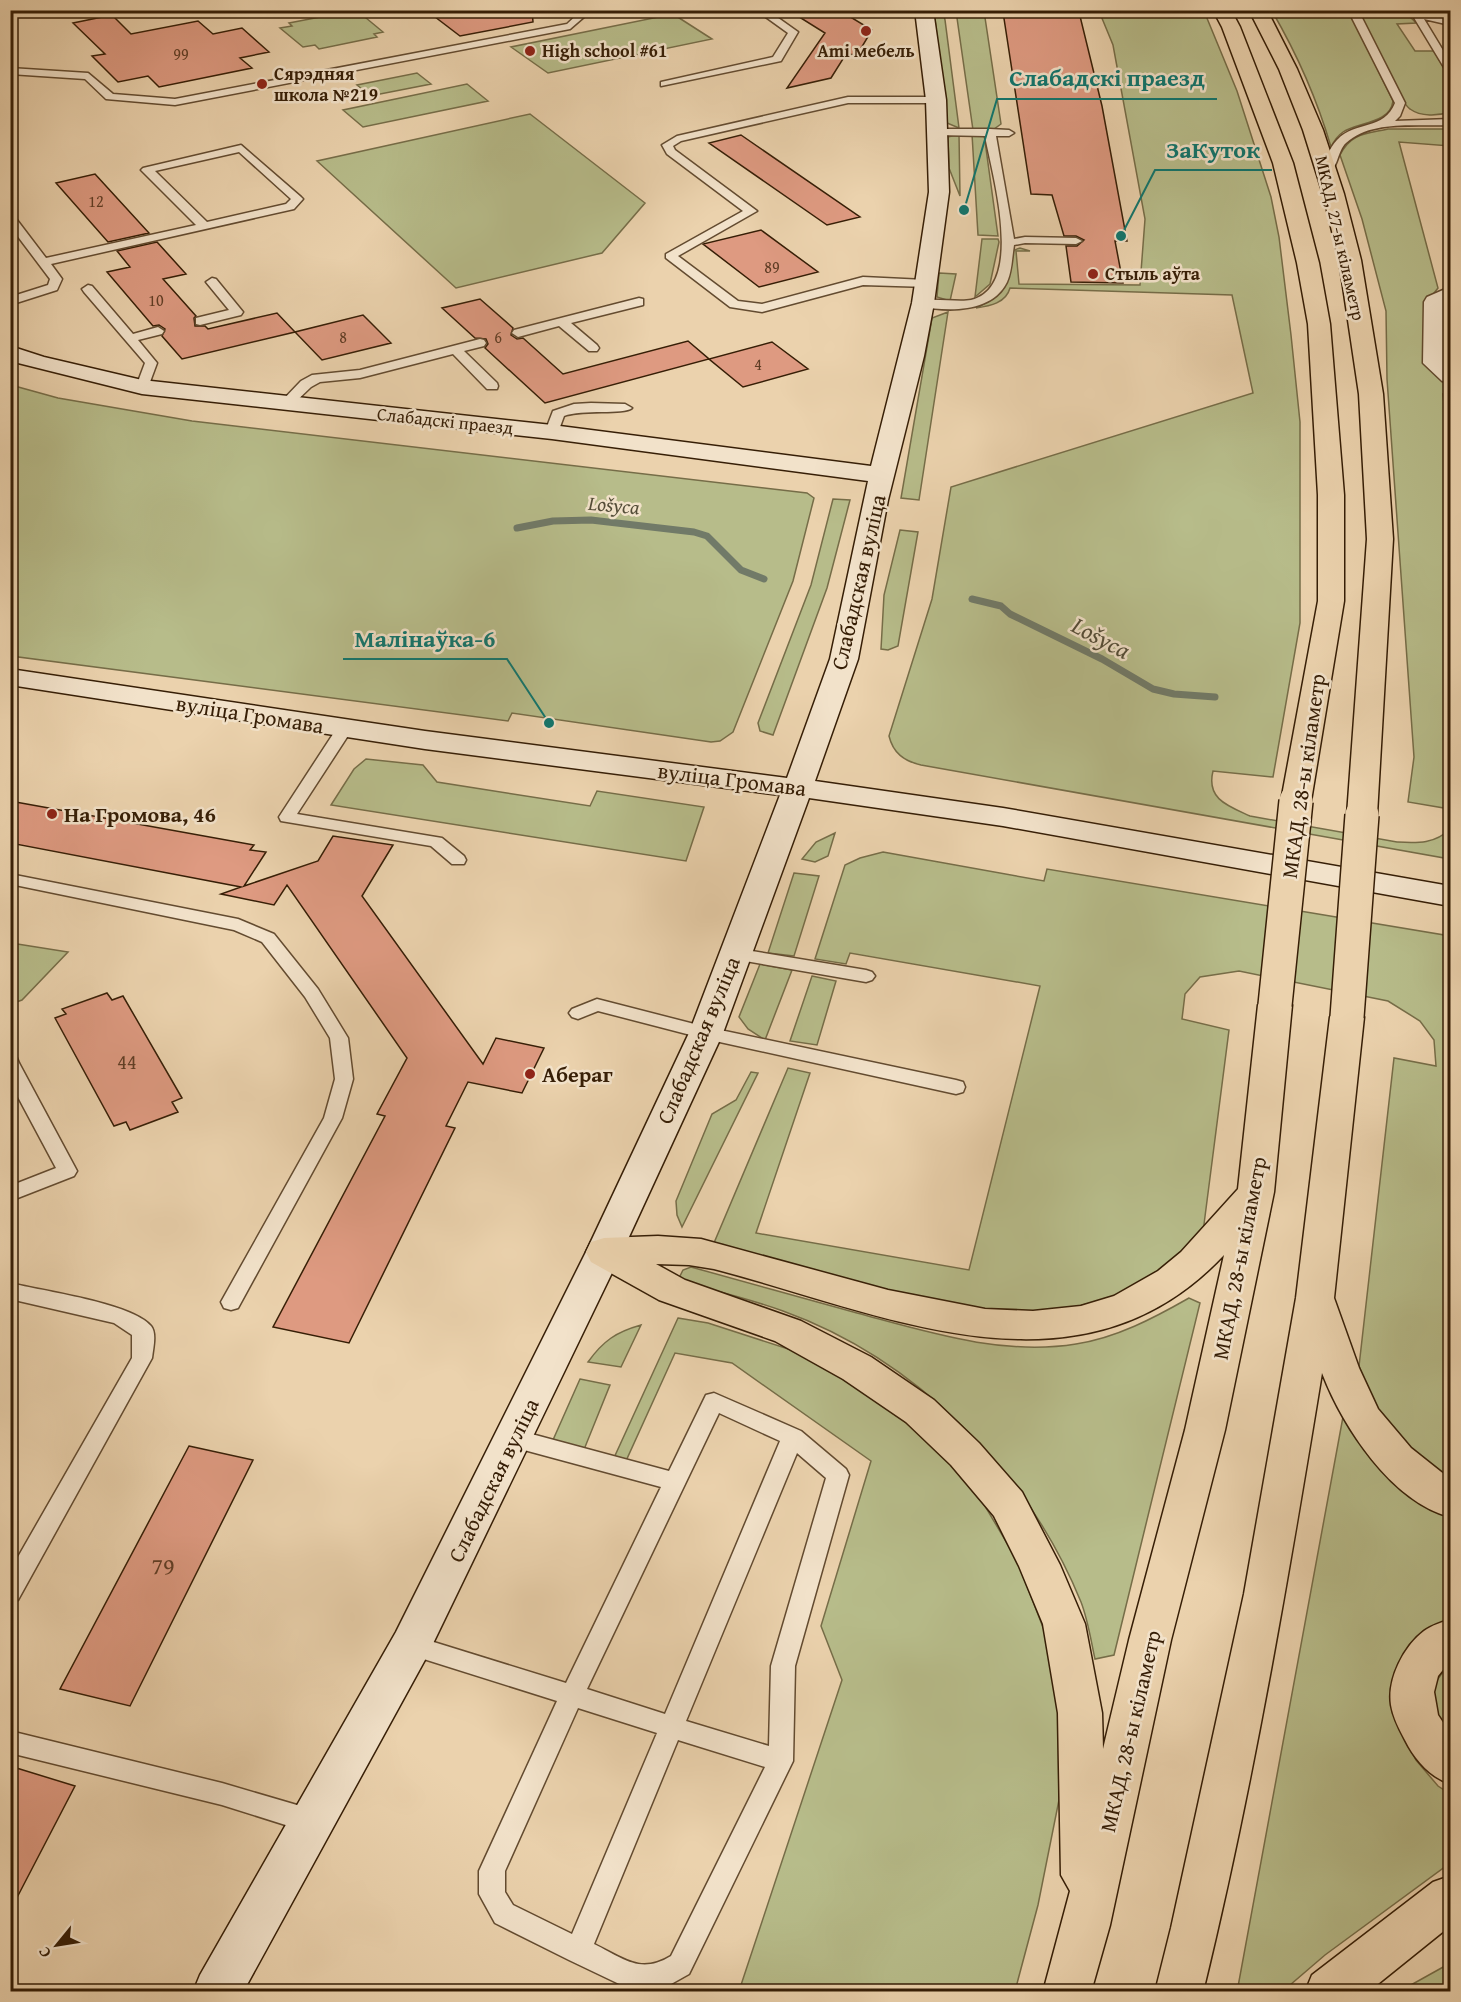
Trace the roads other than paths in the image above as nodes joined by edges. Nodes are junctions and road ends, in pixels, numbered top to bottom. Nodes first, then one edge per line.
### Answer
1 (588, 10) edge
2 (760, 10) edge
3 (924, 10) edge
4 (1222, 10) edge
5 (1258, 10) edge
6 (1353, 10) edge
7 (1398, 10) edge
8 (1415, 13) edge
9 (1450, 22) edge
10 (1449, 65) edge
11 (10, 71) edge
12 (665, 84) dead end
13 (936, 100) junction
14 (1450, 122) edge
15 (1381, 125) junction
16 (937, 132) junction
17 (990, 132) junction
18 (1009, 133) dead end
19 (1327, 170) junction
20 (10, 218) edge
21 (204, 226) junction
22 (1077, 241) dead end
23 (1009, 243) junction
24 (44, 262) junction
25 (212, 282) dead end
26 (88, 289) dead end
27 (924, 294) junction
28 (1450, 294) edge
29 (10, 301) edge
30 (639, 302) dead end
31 (200, 321) dead end
32 (562, 322) junction
33 (158, 331) dead end
34 (518, 333) dead end
35 (130, 338) junction
36 (480, 343) dead end
37 (593, 348) dead end
38 (455, 349) junction
39 (10, 353) edge
40 (1450, 376) edge
41 (492, 386) dead end
42 (142, 387) junction
43 (1325, 403) joint
44 (285, 404) junction
45 (625, 408) dead end
46 (552, 432) junction
47 (882, 475) junction
48 (10, 677) edge
49 (345, 728) junction
50 (798, 788) junction
51 (458, 860) dead end
52 (10, 879) edge
53 (1450, 896) edge
54 (734, 954) junction
55 (866, 976) dead end
56 (578, 1013) dead end
57 (706, 1033) junction
58 (10, 1063) edge
59 (956, 1087) dead end
60 (1256, 1192) junction
61 (10, 1194) edge
62 (604, 1252) junction
63 (10, 1291) edge
64 (1315, 1298) junction
65 (231, 1302) dead end
66 (793, 1437) junction
67 (513, 1438) junction
68 (675, 1482) junction
69 (1450, 1500) edge
70 (10, 1593) edge
71 (1450, 1638) edge
72 (411, 1645) junction
73 (572, 1695) junction
74 (673, 1727) junction
75 (10, 1742) edge
76 (781, 1761) junction
77 (1450, 1764) edge
78 (314, 1822) junction
79 (1450, 1898) edge
80 (1086, 1925) junction
81 (578, 1951) junction
82 (217, 1992) edge
83 (1067, 1992) edge
84 (1179, 1992) edge
85 (1329, 1992) edge

1 - 11 lane
2 - 12 lane
3 - 13 main road, Слабадская вуліца
4 - 43 highway, МКАД, 27-ы кіламетр
5 - 19 highway, МКАД, 27-ы кіламетр
6 - 15 lane
7 - 8 lane
8 - 9 lane
8 - 10 lane
13 - 16 main road, Слабадская вуліца
13 - 27 lane
14 - 15 lane
15 - 19 lane
16 - 17 lane
16 - 27 main road, Слабадская вуліца
17 - 18 lane
17 - 23 lane
19 - 64 highway, МКАД, 27-ы кіламетр, bridge
20 - 24 lane
21 - 21 lane
21 - 24 lane
22 - 23 lane
23 - 27 lane
24 - 29 lane
25 - 31 lane
26 - 35 lane
27 - 47 main road, Слабадская вуліца
28 - 40 main road
30 - 32 lane
32 - 34 lane
32 - 37 lane
33 - 35 lane
35 - 42 lane
36 - 38 lane
38 - 41 lane
38 - 44 lane
39 - 42 main road, Слабадскі праезд
42 - 44 main road, Слабадскі праезд
43 - 60 highway, МКАД, 28-ы кіламетр, bridge
44 - 46 main road, Слабадскі праезд
45 - 46 lane
46 - 47 main road, Слабадскі праезд
47 - 50 main road, Слабадская вуліца
48 - 49 main road, вуліца Громава
49 - 50 main road, вуліца Громава
49 - 51 lane
50 - 53 main road, вуліца Громава
50 - 54 main road, Слабадская вуліца
52 - 65 lane
54 - 55 lane
54 - 57 main road, Слабадская вуліца
56 - 57 lane
57 - 59 lane
57 - 62 main road, Слабадская вуліца
58 - 61 lane
60 - 62 highway
60 - 80 highway, МКАД, 28-ы кіламетр
62 - 67 main road, Слабадская вуліца
62 - 80 highway
63 - 70 lane
64 - 69 highway
64 - 84 highway
66 - 68 lane
66 - 74 lane
66 - 76 lane
67 - 68 lane
67 - 72 main road, Слабадская вуліца
68 - 73 lane
71 - 77 highway
72 - 73 lane
72 - 78 main road, Слабадская вуліца
73 - 74 lane
73 - 81 lane
74 - 76 lane
74 - 81 lane
75 - 78 lane
76 - 81 lane
78 - 82 main road, Слабадская вуліца
79 - 85 highway
80 - 83 highway, МКАД, 28-ы кіламетр

